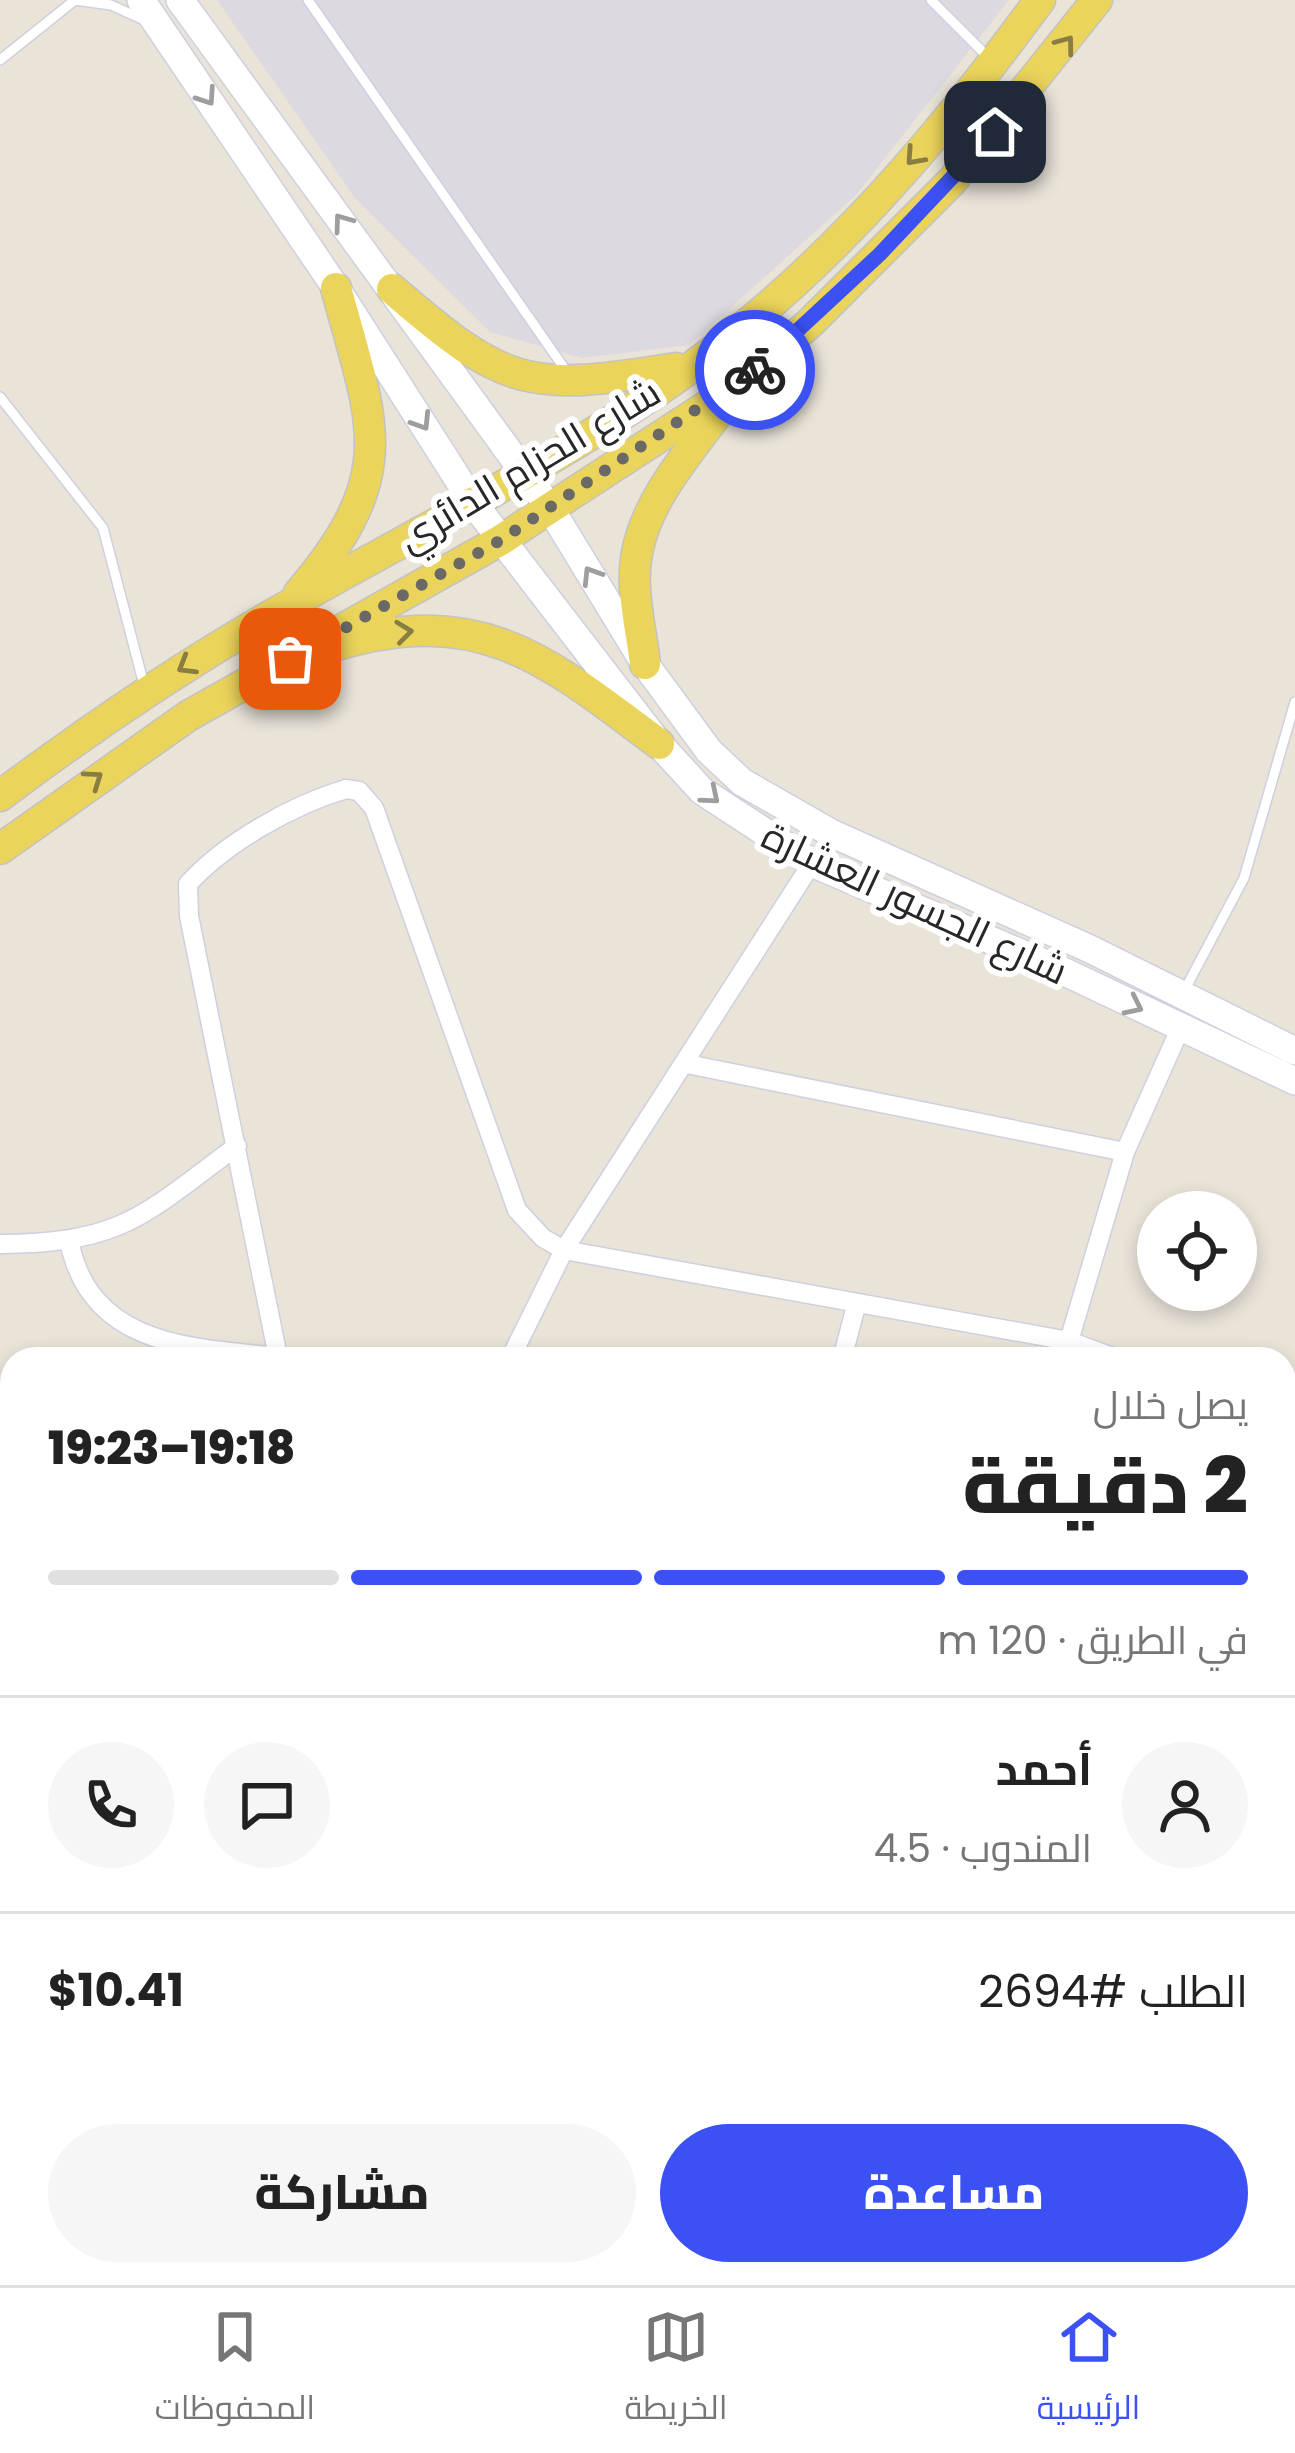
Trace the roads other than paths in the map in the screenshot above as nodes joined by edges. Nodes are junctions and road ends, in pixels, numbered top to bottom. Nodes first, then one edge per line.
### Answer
1 (75, 0) edge
2 (141, 0) edge
3 (179, 0) edge
4 (308, 0) edge
5 (931, 0) edge
6 (1040, 0) edge
7 (1097, 0) edge
8 (163, 32) junction
9 (0, 60) edge
10 (994, 63) junction
11 (336, 288) junction
12 (392, 290) junction
13 (694, 364) junction
14 (576, 384) junction
15 (736, 387) junction
16 (0, 397) edge
17 (524, 472) junction
18 (474, 505) junction
19 (550, 508) junction
20 (501, 540) junction
21 (289, 605) junction
22 (290, 659) junction
23 (646, 664) junction
24 (146, 690) junction
25 (1295, 702) edge
26 (659, 744) junction
27 (0, 796) edge
28 (0, 849) edge
29 (812, 863) junction
30 (1183, 994) junction
31 (1180, 1028) junction
32 (1295, 1051) edge
33 (687, 1064) junction
34 (1295, 1082) edge
35 (237, 1146) junction
36 (1126, 1152) junction
37 (69, 1240) junction
38 (0, 1244) edge
39 (564, 1250) junction
40 (856, 1306) junction
41 (1069, 1341) junction
42 (205, 1347) edge
43 (279, 1347) edge
44 (516, 1347) edge
45 (845, 1347) edge
46 (1085, 1347) edge

1 - 8 lane
1 - 9 lane
2 - 8 main road, شارع الجسور العشارة
12 -> 3 main road, شارع الجسور العشارة
4 - 14 lane
5 - 10 lane
6 - 10 main road, شارع الحزام الدائري
15 -> 7 main road, شارع الحزام الدائري
8 -> 11 main road, شارع الجسور العشارة
10 -> 13 main road, شارع الحزام الدائري
11 -> 18 main road, شارع الجسور العشارة
11 - 21 main road
12 - 14 main road
12 - 17 main road, شارع الجسور العشارة
13 - 14 main road
13 - 17 main road, شارع الحزام الدائري
15 - 19 main road, شارع الحزام الدائري
15 - 23 main road
16 - 24 lane
17 - 18 main road, شارع الحزام الدائري
17 - 19 main road, شارع الجسور العشارة
18 - 20 main road, شارع الجسور العشارة
18 - 21 main road, شارع الحزام الدائري
19 - 20 main road, شارع الحزام الدائري
23 -> 19 main road, شارع الجسور العشارة
20 - 22 main road, شارع الحزام الدائري
20 - 26 main road, شارع الجسور العشارة
21 -> 24 main road, شارع الحزام الدائري
22 -> 26 main road
28 -> 22 main road, شارع الحزام الدائري
23 - 30 main road, شارع الجسور العشارة
24 - 27 main road, شارع الحزام الدائري
25 - 30 lane
26 -> 29 main road, شارع الجسور العشارة
29 -> 31 main road, شارع الجسور العشارة
29 - 33 street
30 - 32 main road, شارع الجسور العشارة
31 - 34 main road, شارع الجسور العشارة
31 - 36 street
33 - 36 street
33 - 39 street
35 - 37 street
35 - 39 street
35 - 43 street
36 - 41 street
37 - 38 street
37 - 42 street
39 - 40 street
39 - 44 street
40 - 41 street
40 - 45 street
41 - 46 street

